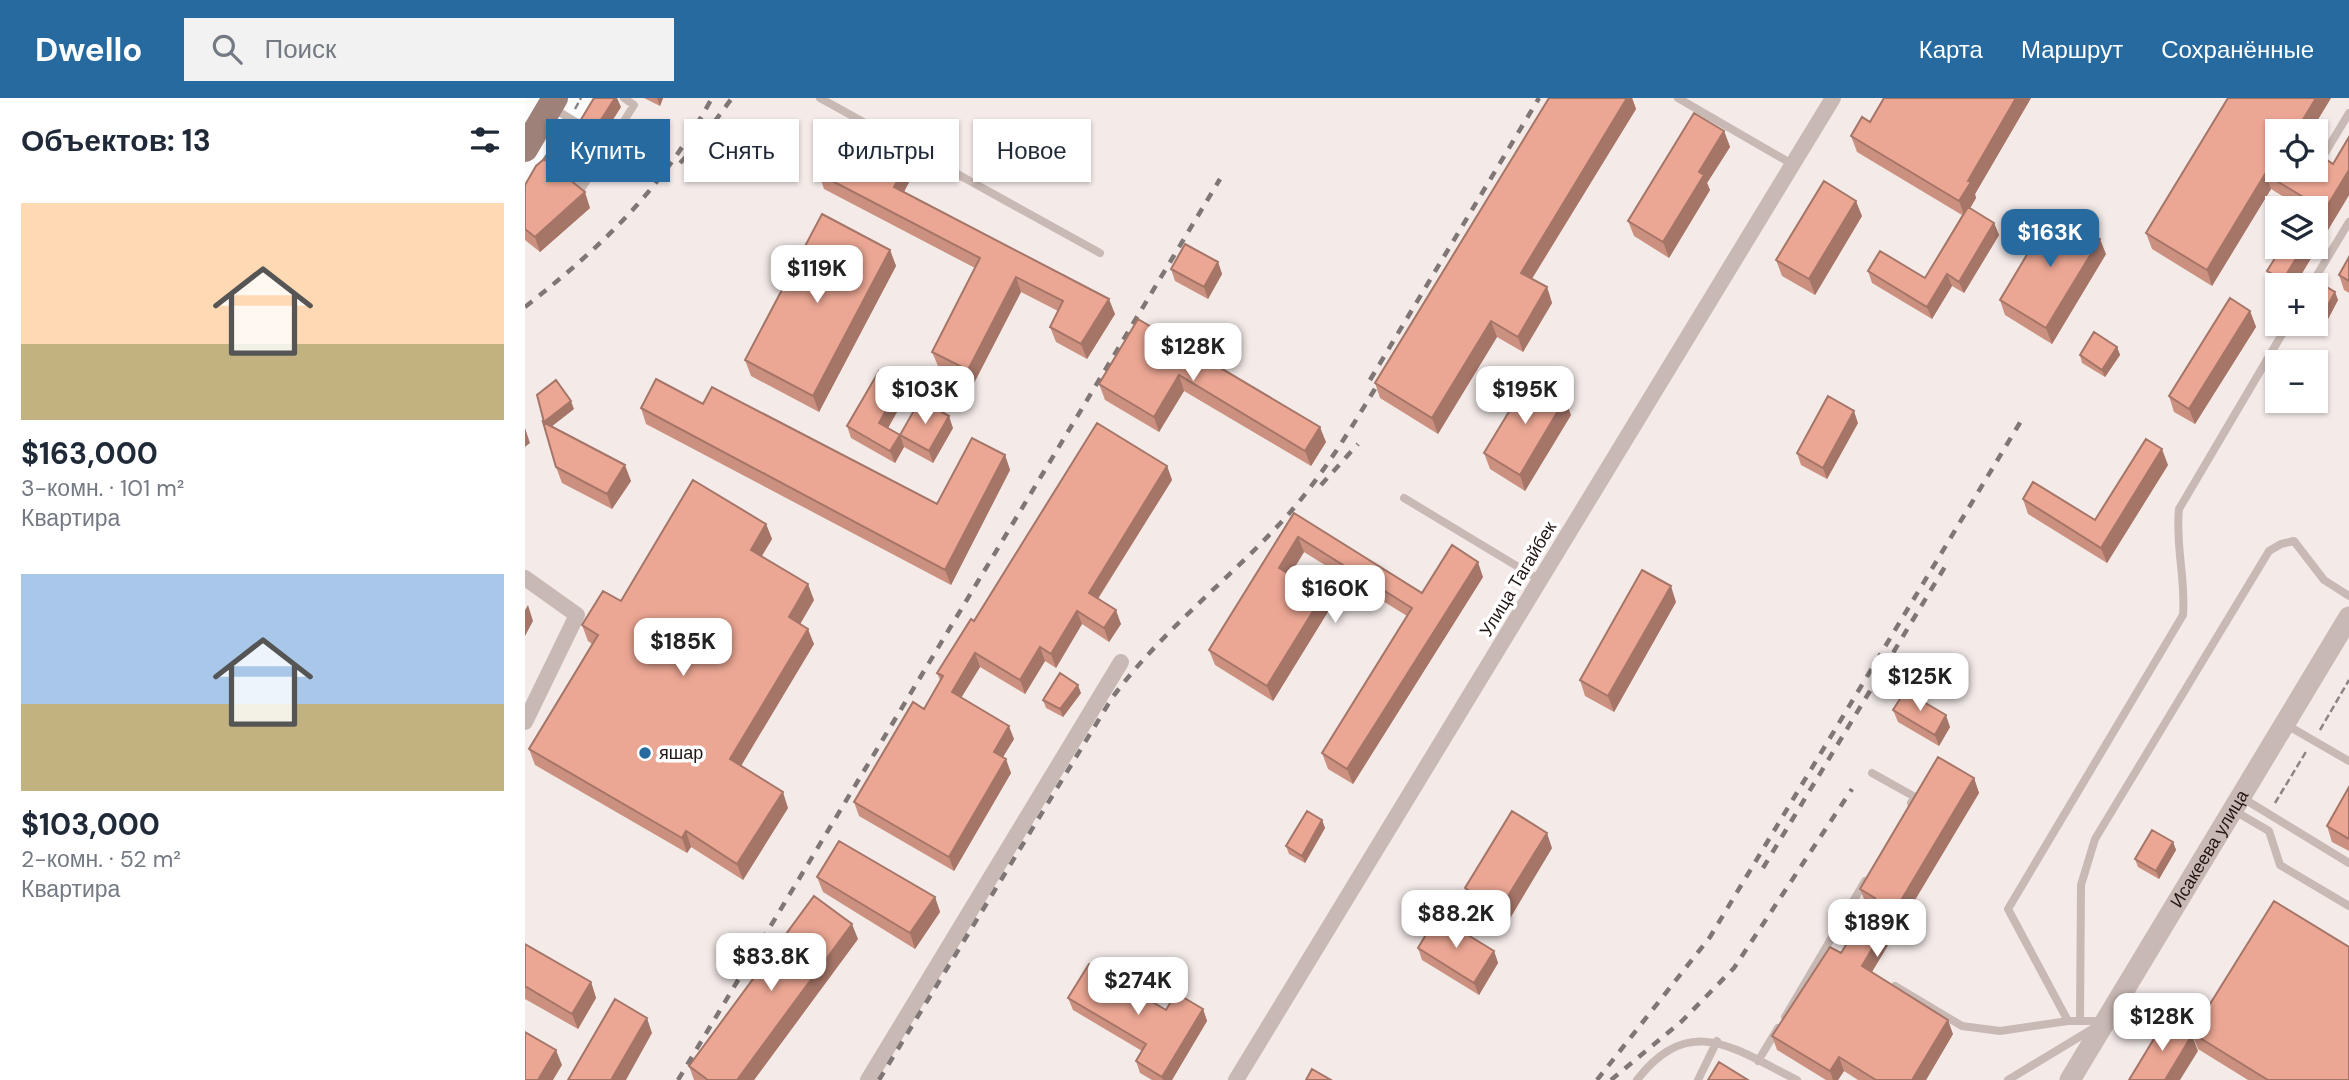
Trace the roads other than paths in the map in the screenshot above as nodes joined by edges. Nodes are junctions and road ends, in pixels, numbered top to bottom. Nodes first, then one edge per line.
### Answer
1 (624, 98) edge
2 (820, 98) edge
3 (1678, 98) edge
4 (1833, 98) edge
5 (561, 110) edge
6 (2349, 113) edge
7 (625, 119) edge
8 (2328, 148) edge
9 (531, 160) edge
10 (1792, 164) junction
11 (573, 182) edge
12 (586, 182) edge
13 (2349, 222) edge
14 (1100, 253) dead end
15 (2318, 273) edge
16 (2281, 336) edge
17 (1404, 498) dead end
18 (525, 578) edge
19 (1540, 580) junction
20 (2349, 596) edge
21 (2349, 617) edge
22 (1121, 662) dead end
23 (525, 722) edge
24 (2285, 724) junction
25 (2349, 761) edge
26 (1872, 774) dead end
27 (2237, 804) junction
28 (1908, 809) edge
29 (2349, 863) edge
30 (1873, 869) edge
31 (2349, 906) edge
32 (1895, 986) edge
33 (2080, 1020) junction
34 (2068, 1021) junction
35 (2106, 1021) junction
36 (1717, 1041) junction
37 (1758, 1061) junction
38 (868, 1080) edge
39 (1236, 1080) edge
40 (1637, 1080) edge
41 (1698, 1080) edge
42 (1797, 1080) edge
43 (2008, 1080) edge
44 (2070, 1080) edge

1 - 7 lane
2 - 14 lane
3 - 10 lane
4 - 10 street, Улица Тагайбек
5 - 9 main road
6 - 8 lane
10 - 19 street, Улица Тагайбек
11 - 12 lane
13 - 15 lane
16 - 34 lane
17 - 19 lane
18 - 23 street
19 - 39 street, Улица Тагайбек
20 - 33 lane
21 - 24 street, Исакеева улица
22 - 38 street
24 - 25 lane
24 - 27 street, Исакеева улица
26 - 28 lane
27 - 29 lane
27 - 31 lane
27 - 35 street, Исакеева улица
30 - 37 lane
32 - 34 lane
33 - 34 lane
33 - 35 lane
35 - 43 lane
35 - 44 street, Исакеева улица
36 - 37 lane
36 - 40 lane
36 - 41 lane
37 - 42 lane

